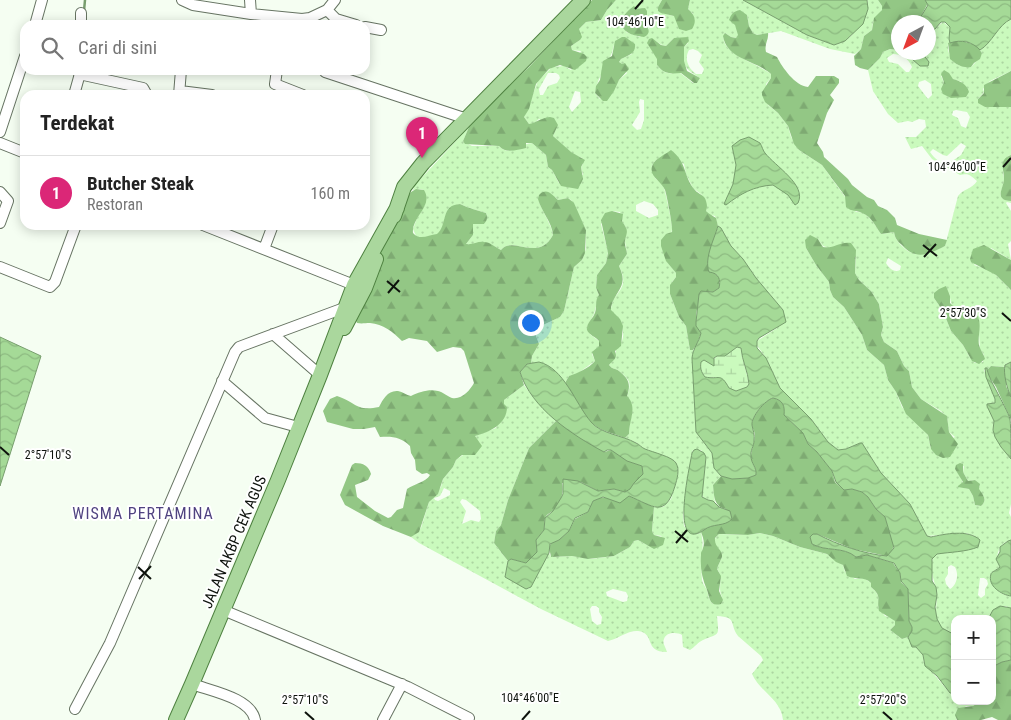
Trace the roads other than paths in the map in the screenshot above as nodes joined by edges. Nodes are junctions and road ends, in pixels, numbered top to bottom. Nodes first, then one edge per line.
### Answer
1 (42, 0) edge
2 (182, 0) edge
3 (250, 0) edge
4 (335, 0) edge
5 (583, 0) edge
6 (327, 10) junction
7 (81, 13) dead end
8 (251, 14) junction
9 (36, 20) edge
10 (81, 20) edge
11 (339, 20) edge
12 (370, 28) edge
13 (381, 30) dead end
14 (20, 71) edge
15 (79, 75) edge
16 (92, 75) edge
17 (181, 75) edge
18 (276, 75) edge
19 (334, 75) edge
20 (75, 90) edge
21 (144, 90) edge
22 (179, 90) edge
23 (290, 90) edge
24 (467, 119) junction
25 (0, 132) edge
26 (0, 143) edge
27 (20, 150) edge
28 (0, 192) edge
29 (397, 208) junction
30 (0, 223) edge
31 (74, 230) edge
32 (216, 230) edge
33 (271, 230) edge
34 (264, 249) junction
35 (0, 267) edge
36 (354, 285) junction
37 (344, 308) junction
38 (273, 334) junction
39 (320, 375) junction
40 (222, 382) junction
41 (298, 427) junction
42 (224, 610) junction
43 (192, 684) junction
44 (402, 684) junction
45 (75, 709) dead end
46 (469, 718) dead end
47 (176, 720) edge
48 (255, 720) edge
49 (383, 720) edge

1 - 9 street
2 - 8 street
3 - 8 street
4 - 6 street
5 - 24 main road, JALAN AKBP CEK AGUS
6 - 8 street
6 - 11 street
7 - 10 street
12 - 13 street
14 - 25 street
15 - 20 street
16 - 21 street
17 - 22 street
18 - 23 street
19 - 24 street
24 - 29 main road, JALAN AKBP CEK AGUS
26 - 27 street
28 - 30 street
29 - 36 main road, JALAN AKBP CEK AGUS
29 - 39 main road, JALAN AKBP CEK AGUS
31 - 35 street
32 - 34 street
33 - 34 street
34 - 36 street
36 - 37 main road, JALAN AKBP CEK AGUS
37 - 38 street
37 - 39 main road, JALAN AKBP CEK AGUS
38 - 39 street
38 - 40 street
39 - 41 main road, JALAN AKBP CEK AGUS
40 - 41 street
40 - 45 street
41 - 42 main road, JALAN AKBP CEK AGUS
42 - 43 main road, JALAN AKBP CEK AGUS
42 - 44 street
43 - 47 main road, JALAN AKBP CEK AGUS
43 - 48 street
44 - 46 street
44 - 49 street

